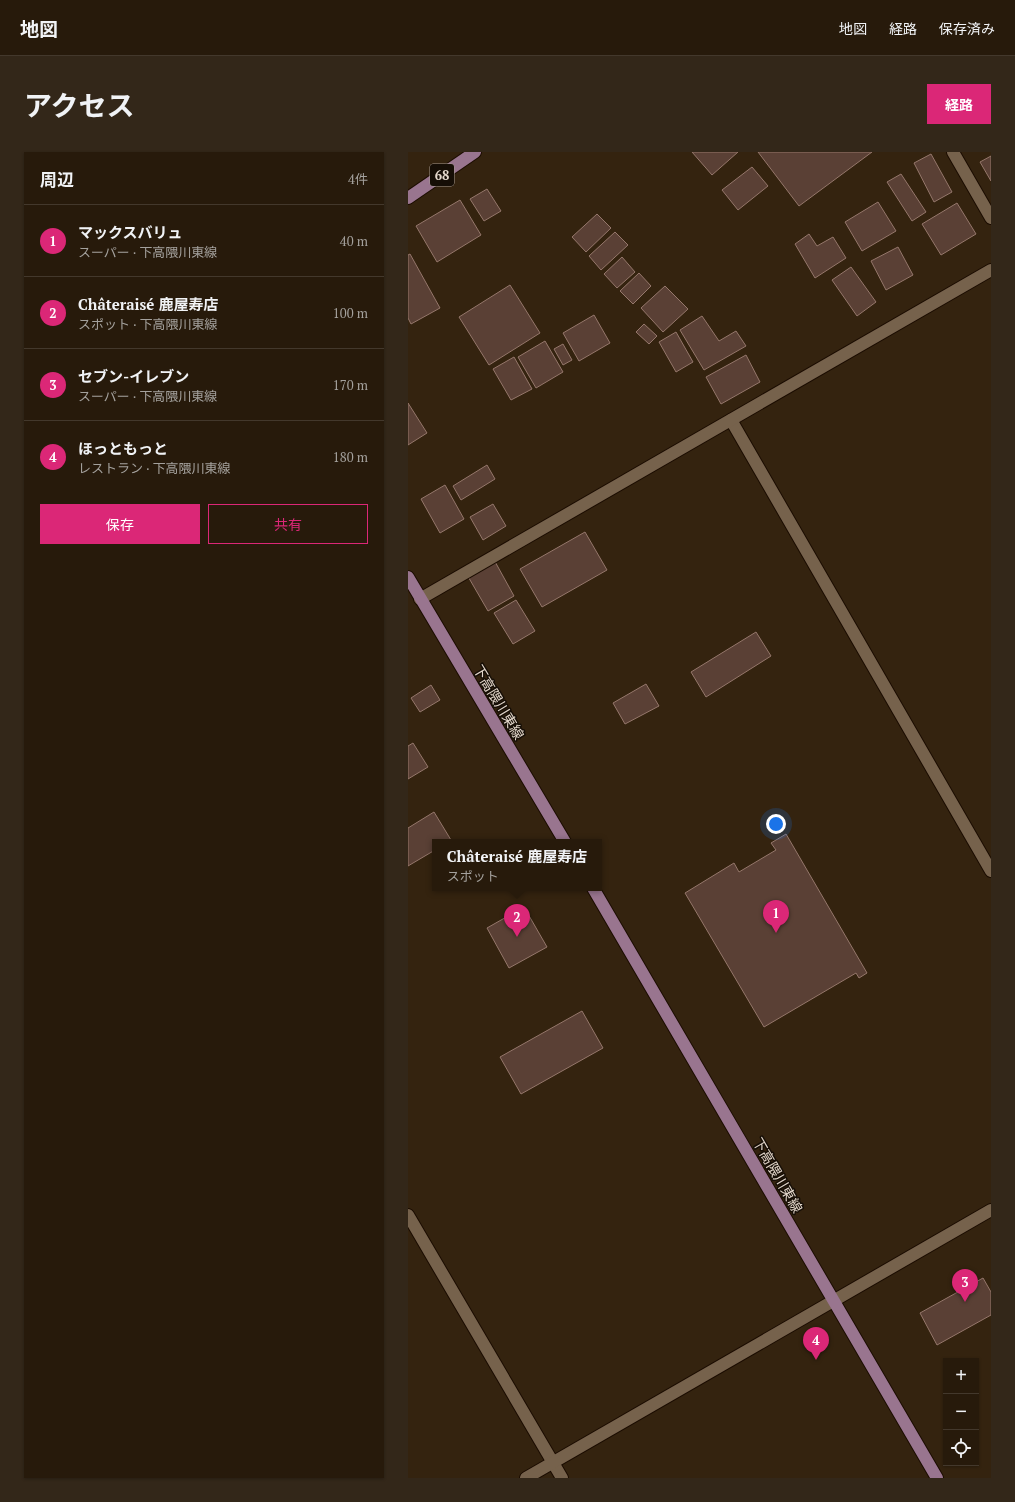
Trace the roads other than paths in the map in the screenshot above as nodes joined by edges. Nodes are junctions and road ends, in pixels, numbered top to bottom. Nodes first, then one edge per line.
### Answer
1 (475, 152) edge
2 (952, 152) edge
3 (408, 198) edge
4 (991, 218) edge
5 (991, 270) edge
6 (731, 420) junction
7 (408, 577) edge
8 (420, 599) junction
9 (563, 839) edge
10 (991, 871) edge
11 (595, 891) edge
12 (991, 1210) edge
13 (408, 1215) edge
14 (834, 1301) junction
15 (553, 1462) junction
16 (526, 1478) edge
17 (562, 1478) edge
18 (937, 1478) edge

1 - 3 main road, 68
2 - 4 street
5 - 6 street
6 - 8 street
6 - 10 street
7 - 8 main road, 下高隈川東線
8 - 9 main road, 下高隈川東線
11 - 14 main road, 下高隈川東線
12 - 14 street
13 - 15 street
14 - 15 street
14 - 18 main road, 下高隈川東線
15 - 16 street
15 - 17 street

